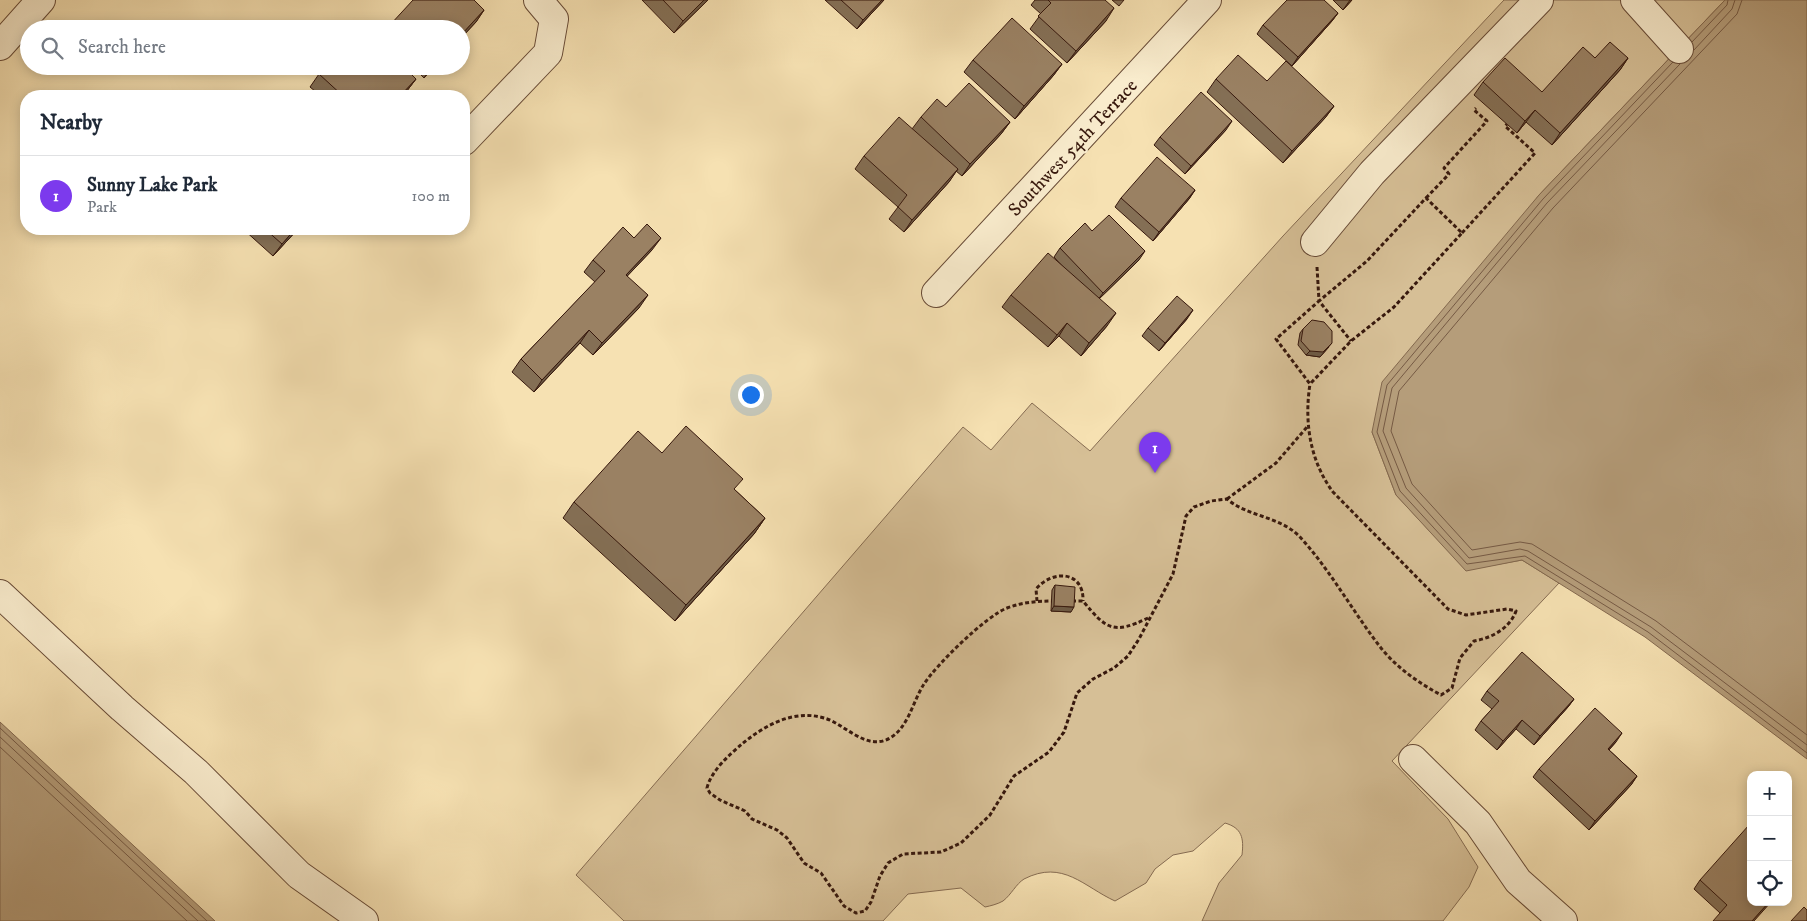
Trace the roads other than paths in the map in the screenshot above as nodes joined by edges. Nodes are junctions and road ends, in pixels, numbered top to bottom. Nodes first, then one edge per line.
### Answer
1 (41, 0) edge
2 (538, 0) edge
3 (1207, 0) edge
4 (1539, 0) edge
5 (1635, 0) edge
6 (23, 20) edge
7 (20, 24) edge
8 (0, 46) edge
9 (1679, 48) dead end
10 (470, 135) edge
11 (1316, 242) road end
12 (936, 293) dead end
13 (0, 594) edge
14 (1413, 759) dead end
15 (364, 921) edge
16 (1563, 921) edge

1 - 6 street
2 - 10 street
3 - 12 street, Southwest 54th Terrace
4 - 11 street
5 - 9 street
7 - 8 street
13 - 15 street
14 - 16 street

